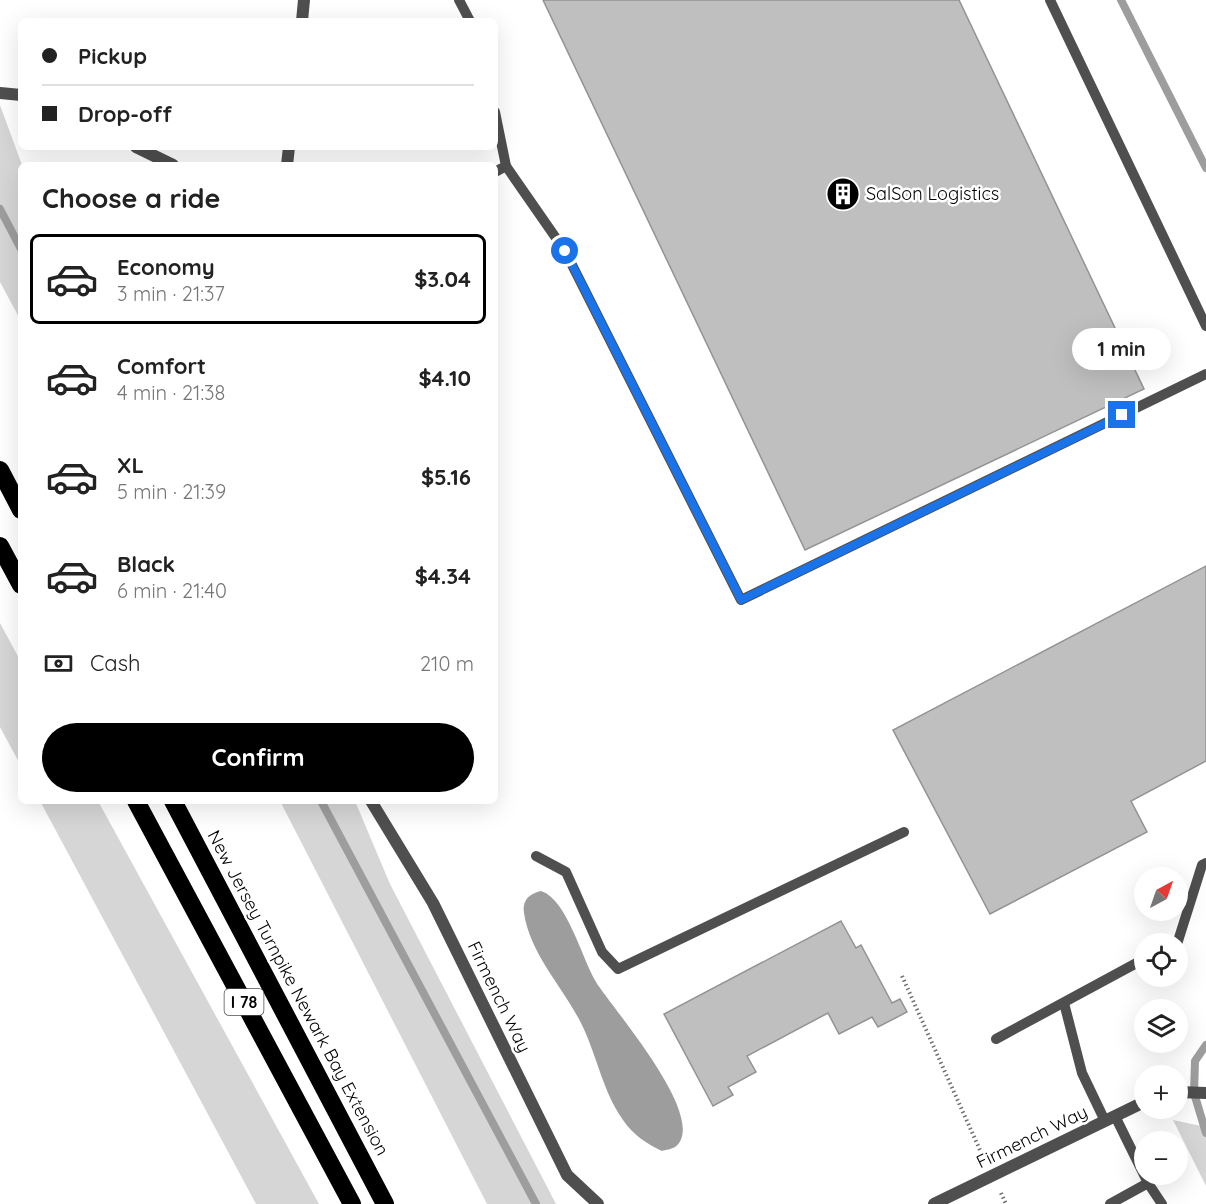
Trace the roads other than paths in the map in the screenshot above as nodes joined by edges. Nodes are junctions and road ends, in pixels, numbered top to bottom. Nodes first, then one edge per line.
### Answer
1 (304, 0) edge
2 (459, 0) edge
3 (1050, 0) edge
4 (302, 18) edge
5 (468, 18) edge
6 (0, 93) edge
7 (18, 95) edge
8 (498, 127) edge
9 (142, 150) edge
10 (167, 162) edge
11 (506, 166) junction
12 (498, 170) edge
13 (1206, 326) edge
14 (1206, 374) edge
15 (0, 470) edge
16 (18, 504) edge
17 (0, 546) edge
18 (18, 579) edge
19 (138, 804) edge
20 (175, 804) edge
21 (373, 804) edge
22 (904, 832) dead end
23 (536, 856) dead end
24 (1206, 863) edge
25 (1181, 933) edge
26 (1134, 964) edge
27 (1064, 1003) junction
28 (996, 1039) dead end
29 (1188, 1092) edge
30 (1206, 1093) edge
31 (1134, 1107) edge
32 (1110, 1119) junction
33 (1134, 1159) edge
34 (1144, 1185) edge
35 (1149, 1185) edge
36 (352, 1204) edge
37 (385, 1204) edge
38 (598, 1204) edge
39 (934, 1204) edge
40 (1110, 1204) edge
41 (1162, 1204) edge

1 - 4 street
2 - 5 lane
3 - 13 lane
6 - 7 street
8 - 11 lane
9 - 10 street
11 - 12 lane
11 - 14 lane
15 - 16 highway
17 - 18 highway
19 - 36 highway, I 78
20 - 37 highway, New Jersey Turnpike Newark Bay Extension / I 78
21 - 38 street, Firmench Way
22 - 23 lane
24 - 25 lane
26 - 27 lane
27 - 28 lane
27 - 32 lane
29 - 30 street
31 - 32 street, Firmench Way
32 - 33 lane
32 - 39 street, Firmench Way
34 - 40 lane
35 - 41 lane

